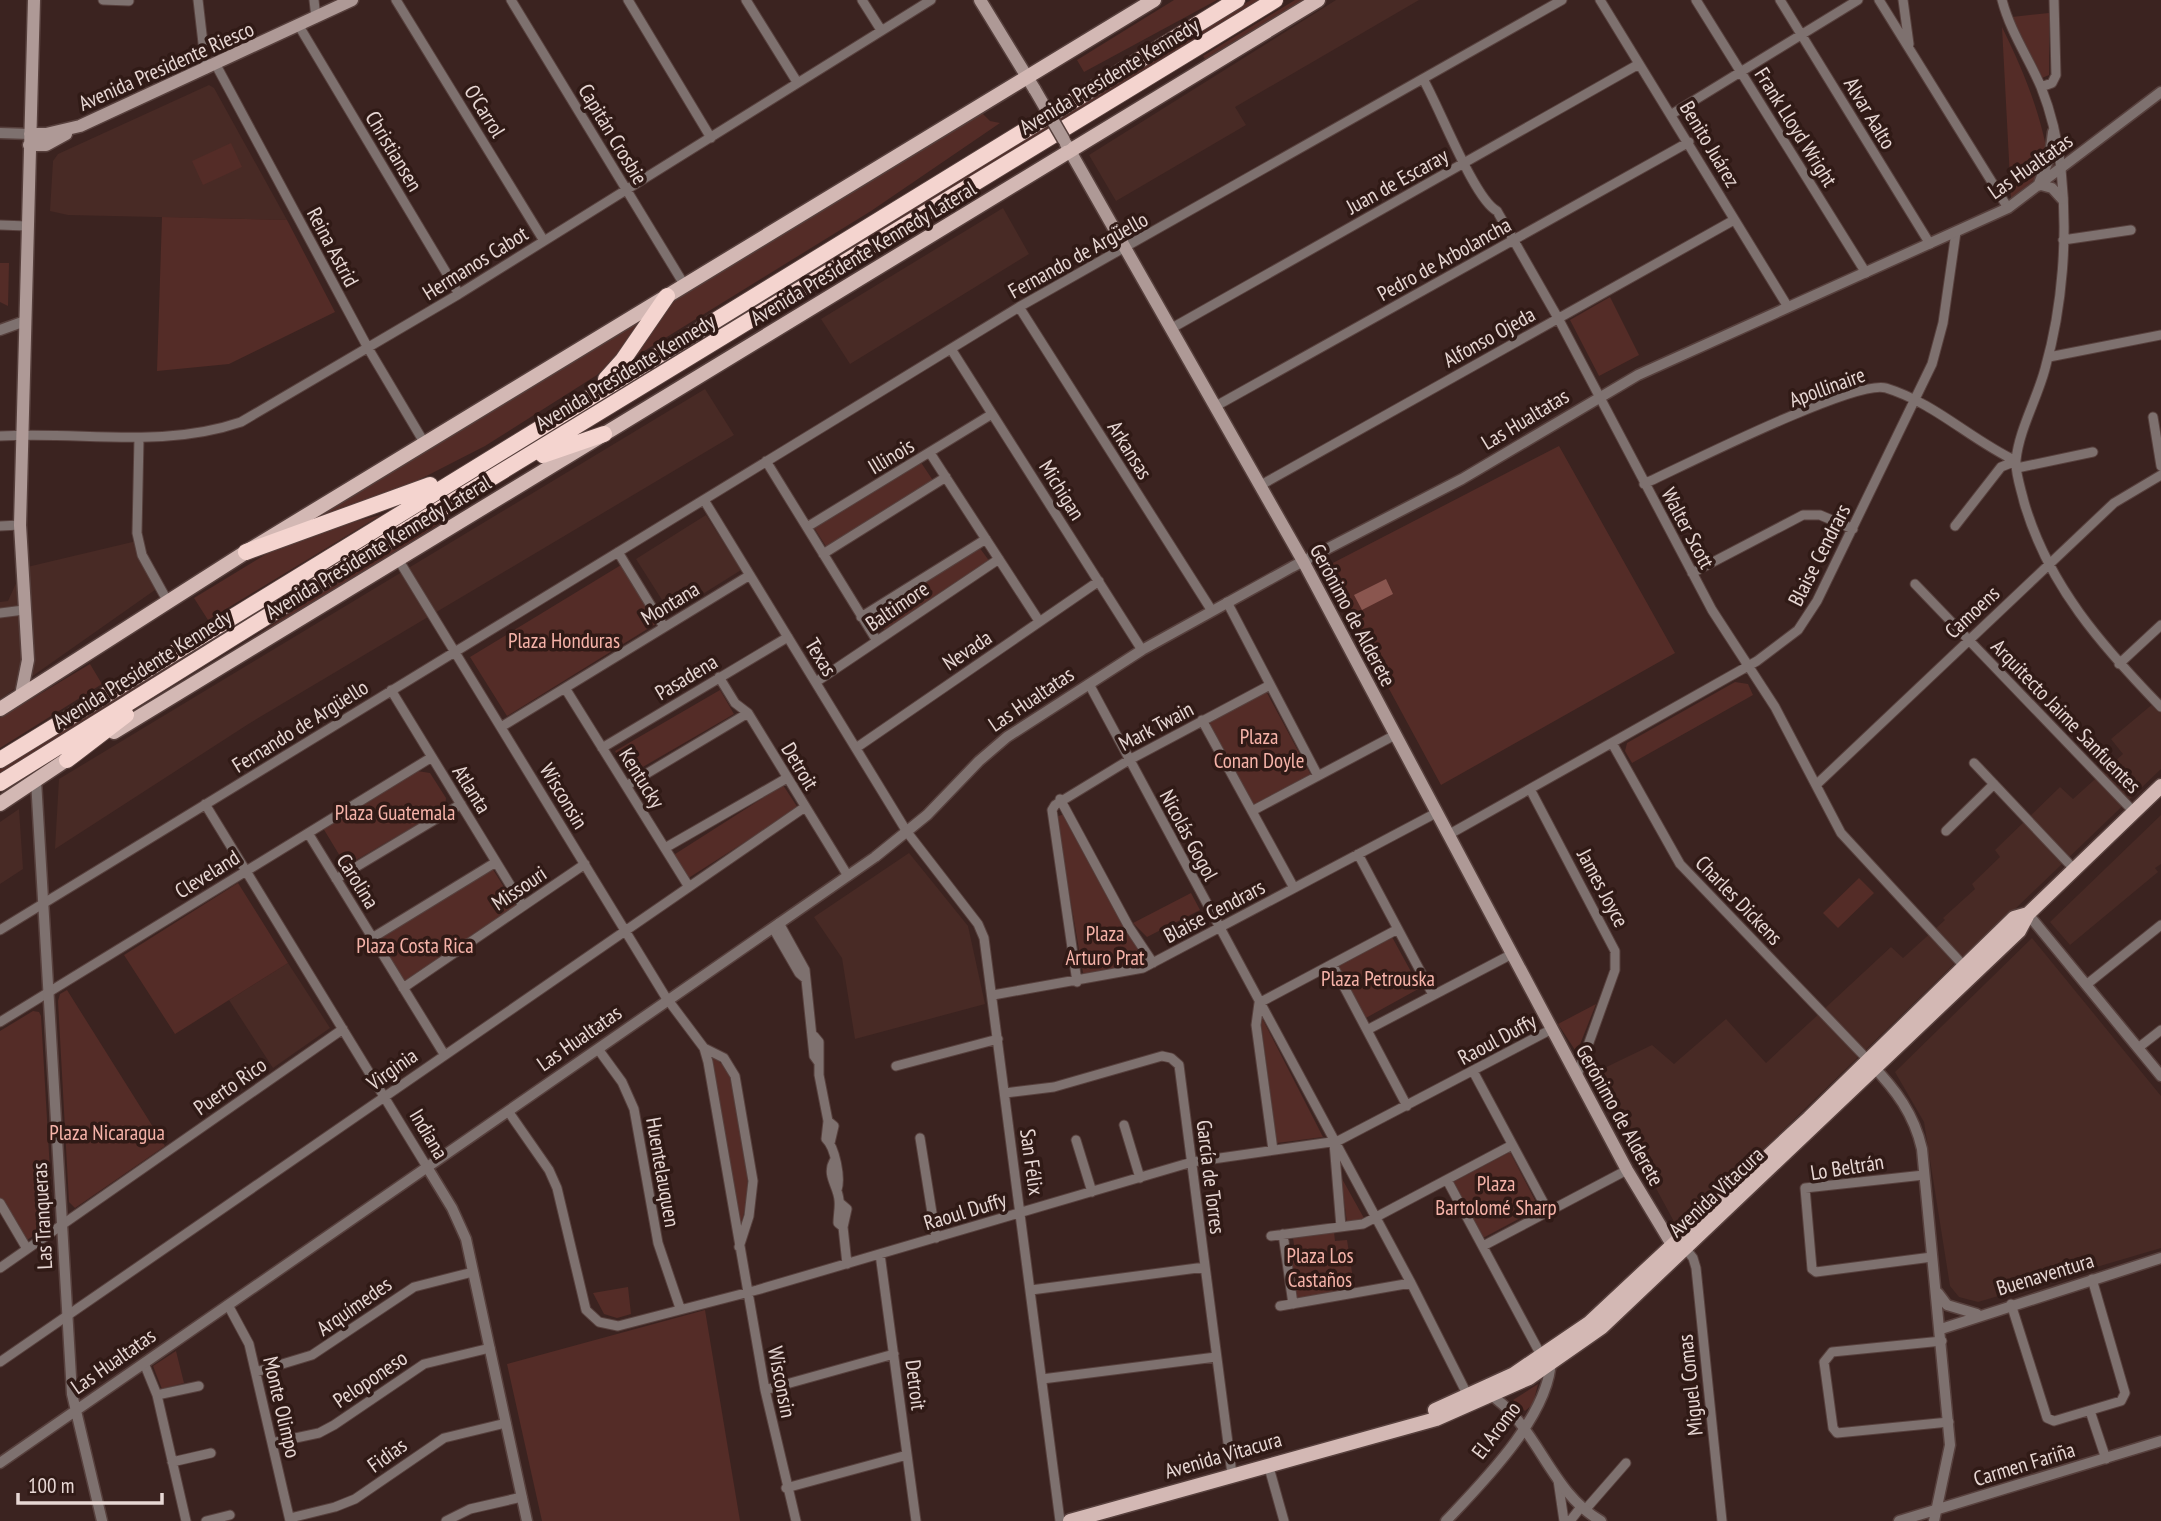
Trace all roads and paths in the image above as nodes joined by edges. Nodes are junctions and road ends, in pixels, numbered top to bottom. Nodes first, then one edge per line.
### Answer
1 (34, 0) edge
2 (103, 0) edge
3 (198, 0) edge
4 (314, 0) edge
5 (352, 0) edge
6 (396, 0) edge
7 (511, 0) edge
8 (628, 0) edge
9 (746, 0) edge
10 (862, 0) edge
11 (931, 0) edge
12 (979, 0) edge
13 (1154, 0) edge
14 (1237, 0) edge
15 (1275, 0) edge
16 (1318, 0) edge
17 (1562, 0) edge
18 (1600, 0) edge
19 (1696, 0) edge
20 (1780, 0) edge
21 (1858, 0) edge
22 (1879, 0) edge
23 (1903, 0) edge
24 (2001, 0) edge
25 (2054, 0) edge
26 (129, 1) edge
27 (316, 18) junction
28 (299, 26) junction
29 (881, 30) junction
30 (1801, 35) junction
31 (1911, 52) junction
32 (1640, 64) junction
33 (211, 67) junction
34 (1741, 72) junction
35 (1423, 79) junction
36 (797, 82) junction
37 (1032, 84) junction
38 (2041, 88) junction
39 (2161, 92) edge
40 (1672, 114) junction
41 (2053, 132) junction
42 (0, 133) edge
43 (711, 138) junction
44 (30, 139) junction
45 (1689, 142) junction
46 (1068, 146) junction
47 (1464, 163) junction
48 (2061, 170) junction
49 (2039, 187) junction
50 (627, 190) junction
51 (2062, 199) junction
52 (2008, 208) junction
53 (1734, 220) junction
54 (0, 225) edge
55 (27, 226) junction
56 (2131, 230) dead end
57 (1956, 232) junction
58 (1514, 240) junction
59 (2063, 240) junction
60 (544, 241) junction
61 (1930, 244) junction
62 (1126, 248) junction
63 (1866, 273) junction
64 (685, 286) junction
65 (459, 294) junction
66 (667, 296) junction
67 (1019, 307) junction
68 (1788, 307) junction
69 (1559, 318) junction
70 (25, 321) junction
71 (1, 327) edge
72 (1172, 328) junction
73 (2161, 335) edge
74 (368, 348) junction
75 (951, 349) junction
76 (2049, 357) junction
77 (1598, 397) junction
78 (1916, 401) junction
79 (579, 403) junction
80 (1216, 406) junction
81 (992, 414) junction
82 (2153, 417) dead end
83 (604, 434) junction
84 (22, 435) junction
85 (0, 436) edge
86 (139, 438) junction
87 (425, 444) junction
88 (2093, 452) dead end
89 (930, 453) junction
90 (766, 461) junction
91 (2017, 464) junction
92 (475, 466) junction
93 (2161, 466) edge
94 (502, 472) junction
95 (2161, 475) edge
96 (946, 477) junction
97 (1644, 484) junction
98 (1261, 485) junction
99 (704, 499) junction
100 (20, 525) junction
101 (0, 526) edge
102 (1955, 526) dead end
103 (807, 527) junction
104 (1853, 529) junction
105 (986, 539) junction
106 (246, 552) junction
107 (618, 552) junction
108 (823, 554) junction
109 (398, 559) junction
110 (999, 559) junction
111 (1303, 561) junction
112 (2049, 563) junction
113 (1692, 573) junction
114 (750, 575) junction
115 (1099, 581) junction
116 (1914, 584) dead end
117 (168, 602) junction
118 (1227, 602) junction
119 (24, 610) junction
120 (1212, 611) junction
121 (0, 614) edge
122 (862, 617) junction
123 (1039, 621) junction
124 (2161, 625) edge
125 (664, 628) junction
126 (788, 637) junction
127 (1968, 639) junction
128 (877, 641) junction
129 (1142, 650) junction
130 (455, 652) junction
131 (28, 660) junction
132 (190, 664) junction
133 (2119, 664) junction
134 (1748, 666) junction
135 (52, 675) junction
136 (719, 677) junction
137 (816, 682) junction
138 (1089, 684) junction
139 (1270, 685) junction
140 (565, 688) junction
141 (391, 691) junction
142 (20, 695) junction
143 (2161, 707) edge
144 (0, 709) edge
145 (748, 713) junction
146 (1202, 720) junction
147 (501, 727) junction
148 (1395, 735) junction
149 (1612, 743) junction
150 (602, 748) junction
151 (856, 748) junction
152 (432, 758) junction
153 (0, 760) edge
154 (67, 760) junction
155 (1129, 760) junction
156 (1974, 764) dead end
157 (1318, 776) junction
158 (787, 778) junction
159 (36, 780) junction
160 (0, 783) edge
161 (1994, 784) junction
162 (1816, 785) junction
163 (626, 786) junction
164 (2161, 786) edge
165 (1530, 789) junction
166 (1060, 799) junction
167 (0, 804) edge
168 (205, 804) junction
169 (461, 804) junction
170 (805, 807) junction
171 (1252, 811) junction
172 (2134, 812) junction
173 (1436, 813) junction
174 (1947, 831) dead end
175 (907, 832) junction
176 (308, 833) junction
177 (1448, 835) junction
178 (665, 848) junction
179 (1358, 854) junction
180 (496, 862) junction
181 (585, 864) junction
182 (2075, 870) junction
183 (246, 871) junction
184 (848, 876) junction
185 (337, 879) junction
186 (689, 887) junction
187 (1294, 888) junction
188 (43, 904) junction
189 (523, 906) junction
190 (2028, 914) junction
191 (776, 925) junction
192 (2161, 925) edge
193 (1218, 928) junction
194 (625, 929) junction
195 (1398, 929) junction
196 (0, 930) edge
197 (372, 937) junction
198 (1512, 954) junction
199 (1153, 963) junction
200 (1332, 964) junction
201 (1964, 966) junction
202 (1077, 982) junction
203 (2086, 985) junction
204 (403, 988) junction
205 (48, 993) junction
206 (993, 995) junction
207 (1433, 995) junction
208 (668, 1000) junction
209 (1259, 1003) junction
210 (0, 1022) edge
211 (343, 1029) junction
212 (1552, 1029) junction
213 (1367, 1030) junction
214 (2161, 1030) edge
215 (998, 1039) junction
216 (705, 1048) junction
217 (1585, 1048) junction
218 (2138, 1048) junction
219 (598, 1049) junction
220 (444, 1054) junction
221 (1568, 1059) junction
222 (1872, 1065) junction
223 (896, 1066) dead end
224 (1473, 1071) junction
225 (1577, 1076) junction
226 (2161, 1076) edge
227 (1005, 1093) junction
228 (384, 1096) junction
229 (1407, 1106) junction
230 (508, 1111) junction
231 (1124, 1125) dead end
232 (920, 1138) dead end
233 (1076, 1140) dead end
234 (1334, 1142) junction
235 (1513, 1145) junction
236 (1273, 1150) junction
237 (1192, 1162) junction
238 (427, 1167) junction
239 (1627, 1170) junction
240 (1924, 1175) junction
241 (1139, 1178) junction
242 (1447, 1180) junction
243 (1092, 1192) junction
244 (0, 1203) edge
245 (1548, 1211) junction
246 (1021, 1213) junction
247 (1374, 1218) junction
248 (62, 1224) junction
249 (1341, 1227) junction
250 (1283, 1234) junction
251 (1271, 1236) dead end
252 (936, 1238) junction
253 (1483, 1246) junction
254 (27, 1249) junction
255 (739, 1249) junction
256 (1679, 1250) junction
257 (880, 1254) junction
258 (1932, 1257) junction
259 (2161, 1258) edge
260 (848, 1264) junction
261 (1205, 1267) junction
262 (0, 1268) edge
263 (473, 1272) junction
264 (2092, 1279) junction
265 (1411, 1283) junction
266 (1936, 1289) junction
267 (1031, 1290) junction
268 (748, 1292) junction
269 (1293, 1304) junction
270 (2011, 1304) junction
271 (228, 1305) junction
272 (1280, 1306) dead end
273 (680, 1308) junction
274 (67, 1315) junction
275 (1980, 1315) junction
276 (1941, 1335) junction
277 (490, 1348) junction
278 (894, 1354) junction
279 (1216, 1357) junction
280 (1549, 1357) junction
281 (0, 1362) edge
282 (144, 1363) junction
283 (256, 1372) junction
284 (1042, 1379) junction
285 (199, 1385) dead end
286 (765, 1390) junction
287 (1488, 1393) junction
288 (157, 1395) junction
289 (1468, 1396) junction
290 (74, 1411) junction
291 (2090, 1411) junction
292 (1949, 1422) junction
293 (506, 1423) junction
294 (1526, 1428) junction
295 (1386, 1431) junction
296 (2161, 1441) edge
297 (272, 1443) junction
298 (211, 1453) dead end
299 (907, 1455) junction
300 (2106, 1459) junction
301 (172, 1462) junction
302 (0, 1463) edge
303 (1626, 1463) dead end
304 (1268, 1464) junction
305 (1232, 1474) junction
306 (1558, 1480) junction
307 (786, 1488) junction
308 (522, 1497) junction
309 (1583, 1509) junction
310 (230, 1516) dead end
311 (1935, 1517) edge
312 (290, 1519) edge
313 (102, 1521) edge
314 (186, 1521) edge
315 (205, 1521) edge
316 (446, 1521) edge
317 (527, 1521) edge
318 (796, 1521) edge
319 (916, 1521) edge
320 (1060, 1521) edge
321 (1070, 1521) edge
322 (1284, 1521) edge
323 (1446, 1521) edge
324 (1564, 1521) edge
325 (1570, 1521) edge
326 (1601, 1521) edge
327 (1722, 1521) edge
328 (1899, 1521) edge

1 - 44 main road
2 - 26 street
3 - 33 street
4 - 27 street
5 - 27 main road, Avenida Presidente Riesco
6 - 60 street, O'Carrol
7 - 50 street, Capitán Crosbie
8 - 43 street
9 - 36 street
10 - 29 street
11 - 29 street, Hermanos Cabot
12 - 37 main road, Gerónimo de Alderete
13 - 37 main road
14 - 79 highway, Avenida Presidente Kennedy
15 - 94 highway, Avenida Presidente Kennedy
16 - 46 main road, Avenida Presidente Kennedy Lateral
17 - 35 street, Fernando de Argüello
18 - 32 street, Benito Juárez
19 - 34 street, Frank Lloyd Wright
20 - 30 street, Alvar Aalto
21 - 30 street
22 - 31 street
23 - 31 street
24 - 38 street
25 - 38 street
27 - 28 main road, Avenida Presidente Riesco
28 - 33 main road, Avenida Presidente Riesco
28 - 65 street, Christiansen
29 - 36 street, Hermanos Cabot
30 - 34 street
30 - 61 street, Alvar Aalto
31 - 52 street
32 - 40 street, Benito Juárez
32 - 47 street, Juan de Escaray
33 - 44 main road, Avenida Presidente Riesco
33 - 74 street, Reina Astrid
34 - 40 street
34 - 63 street, Frank Lloyd Wright
35 - 47 street, Walter Scott
35 - 62 street, Fernando de Argüello
36 - 43 street, Hermanos Cabot
37 - 46 main road, Gerónimo de Alderete, bridge
37 - 64 main road
38 - 41 street
39 - 48 street, Las Hualtatas
40 - 45 street, Benito Juárez
41 - 48 street
41 - 49 street
42 - 44 street
43 - 50 street, Hermanos Cabot
44 - 55 main road
45 - 53 street, Benito Juárez
45 - 58 street, Pedro de Arbolancha
46 - 62 main road, Gerónimo de Alderete
46 - 83 main road, Avenida Presidente Kennedy Lateral
47 - 58 street, Walter Scott
47 - 72 street, Juan de Escaray
48 - 49 street, Las Hualtatas
48 - 51 street
49 - 51 street
49 - 52 street, Las Hualtatas
50 - 60 street, Hermanos Cabot
50 - 64 street, Capitán Crosbie
51 - 59 street
52 - 57 street, Las Hualtatas
53 - 68 street, Benito Juárez
53 - 69 street, Alfonso Ojeda
54 - 55 street
55 - 70 main road
56 - 59 street
57 - 61 street, Las Hualtatas
57 - 78 street, Blaise Cendrars
58 - 69 street, Walter Scott
58 - 80 street, Pedro de Arbolancha
59 - 76 street
60 - 65 street, Hermanos Cabot
61 - 63 street, Las Hualtatas
62 - 67 street, Fernando de Argüello
62 - 72 main road, Gerónimo de Alderete
63 - 68 street, Las Hualtatas
64 - 66 main road
65 - 74 street, Hermanos Cabot
66 - 79 highway
66 - 87 main road
67 - 75 street, Fernando de Argüello
67 - 120 street, Arkansas
68 - 77 street, Las Hualtatas
69 - 77 street, Walter Scott
69 - 98 street, Alfonso Ojeda
70 - 71 street
70 - 84 main road
72 - 80 main road, Gerónimo de Alderete
73 - 76 street
74 - 86 street, Hermanos Cabot
74 - 87 street, Reina Astrid
75 - 81 street, Michigan
75 - 90 street, Fernando de Argüello
76 - 91 street
77 - 97 street, Walter Scott
77 - 111 street, Las Hualtatas
78 - 91 street, Apollinaire
78 - 97 street, Apollinaire
78 - 104 street, Blaise Cendrars
79 - 92 highway, Avenida Presidente Kennedy
80 - 98 main road, Gerónimo de Alderete
81 - 89 street, Illinois
81 - 115 street, Michigan
82 - 93 street
83 - 94 highway
83 - 109 main road, Avenida Presidente Kennedy Lateral
84 - 85 street, Hermanos Cabot
84 - 86 street, Hermanos Cabot
84 - 100 main road
86 - 117 street
87 - 106 main road
88 - 91 street
89 - 96 street
89 - 103 street, Illinois
90 - 99 street, Fernando de Argüello
90 - 103 street
91 - 102 street
91 - 112 street
92 - 106 highway
92 - 153 highway, Avenida Presidente Kennedy
94 - 132 highway, Avenida Presidente Kennedy
95 - 112 street, Camoens
96 - 105 street
96 - 108 street
97 - 113 street, Walter Scott
98 - 111 main road, Gerónimo de Alderete
99 - 107 street, Fernando de Argüello
99 - 114 street, Texas
100 - 101 street
100 - 119 main road
103 - 108 street
104 - 113 street
104 - 134 street, Blaise Cendrars
105 - 110 street
105 - 122 street
106 - 117 main road
107 - 125 street
107 - 130 street, Fernando de Argüello
108 - 122 street
109 - 130 street, Wisconsin
109 - 154 main road, Avenida Presidente Kennedy Lateral
110 - 123 street
110 - 128 street, Baltimore
111 - 118 street, Las Hualtatas
111 - 148 main road, Gerónimo de Alderete
112 - 127 street, Camoens
112 - 133 street
113 - 134 street, Walter Scott
114 - 125 street, Montana
114 - 126 street, Texas
115 - 123 street, Nevada
115 - 129 street, Michigan
116 - 127 street, Arquitecto Jaime Sanfuentes
117 - 135 main road
118 - 120 street, Las Hualtatas
118 - 139 street
119 - 121 street
119 - 131 main road
120 - 129 street, Las Hualtatas
122 - 128 street
123 - 151 street, Nevada
124 - 133 street
125 - 140 street, Montana
126 - 136 street, Pasadena
126 - 137 street, Texas
127 - 162 street, Camoens
127 - 172 street, Arquitecto Jaime Sanfuentes
128 - 137 street, Baltimore
129 - 138 street, Las Hualtatas
130 - 141 street, Fernando de Argüello
130 - 147 street, Wisconsin
131 - 135 main road
131 - 142 main road
132 - 154 highway
132 - 160 highway, Avenida Presidente Kennedy
133 - 143 street
134 - 149 street, Blaise Cendrars
134 - 162 street, Walter Scott
135 - 142 main road
136 - 145 street, Detroit
136 - 150 street, Pasadena
137 - 151 street, Texas
138 - 155 street, Nicolás Gogol
138 - 175 street, Las Hualtatas
139 - 146 street, Mark Twain
139 - 157 street
140 - 147 street, Montana
140 - 150 street, Kentucky
141 - 152 street, Atlanta
141 - 168 street, Fernando de Argüello
142 - 144 main road
145 - 158 street, Detroit
145 - 163 street
146 - 155 street, Mark Twain
146 - 171 street
147 - 181 street, Wisconsin
148 - 157 street
148 - 173 main road, Gerónimo de Alderete
149 - 165 street, Blaise Cendrars
149 - 222 street, Charles Dickens
150 - 163 street, Kentucky
151 - 175 street, Texas
152 - 169 street, Atlanta
152 - 176 street, Cleveland
154 - 159 main road, Avenida Presidente Kennedy Lateral
155 - 166 street, Mark Twain
155 - 193 street, Nicolás Gogol
156 - 161 street
157 - 171 street
158 - 170 street, Detroit
158 - 178 street
159 - 167 main road, Avenida Presidente Kennedy Lateral
159 - 188 street, Las Tranqueras
161 - 174 street
161 - 182 street
162 - 201 street, Walter Scott
163 - 178 street, Kentucky
164 - 172 main road, Avenida Vitacura
165 - 177 street, Blaise Cendrars
165 - 217 street, James Joyce
166 - 199 street
166 - 202 street
168 - 183 street, Indiana
168 - 188 street, Fernando de Argüello
169 - 180 street, Atlanta
169 - 185 street
170 - 184 street, Detroit
170 - 186 street, Virginia
171 - 187 street
172 - 182 main road, Avenida Vitacura
173 - 177 main road, Gerónimo de Alderete
173 - 179 street, Blaise Cendrars
175 - 184 street, Las Hualtatas
175 - 206 street, San Félix
176 - 183 street, Cleveland
176 - 185 street, Carolina
177 - 198 main road, Gerónimo de Alderete
178 - 186 street, Kentucky
179 - 187 street, Blaise Cendrars
179 - 195 street
180 - 189 street, Atlanta
180 - 197 street
181 - 189 street, Missouri
181 - 194 street, Wisconsin
182 - 190 main road, Avenida Vitacura
183 - 205 street, Cleveland
183 - 211 street, Indiana
184 - 191 street, Las Hualtatas
185 - 197 street, Carolina
186 - 194 street, Virginia
187 - 193 street, Blaise Cendrars
188 - 196 street, Fernando de Argüello
188 - 205 street, Las Tranqueras
189 - 204 street, Missouri
190 - 201 main road, Avenida Vitacura
190 - 203 street
190 - 222 main road, Avenida Vitacura
191 - 208 street, Las Hualtatas
191 - 260 street
192 - 203 street
193 - 199 street, Blaise Cendrars
193 - 209 street, Nicolás Gogol
194 - 208 street, Wisconsin
194 - 220 street, Virginia
195 - 200 street
195 - 207 street
197 - 204 street, Carolina
198 - 207 street
198 - 212 main road, Gerónimo de Alderete
199 - 202 street, Blaise Cendrars
200 - 209 street
200 - 213 street
201 - 222 main road, Avenida Vitacura
202 - 206 street, Blaise Cendrars
203 - 218 street
204 - 220 street, Carolina
205 - 210 street, Cleveland
205 - 248 street, Las Tranqueras
206 - 215 street, San Félix
207 - 213 street
208 - 216 street, Wisconsin
208 - 219 street, Las Hualtatas
209 - 234 street, Nicolás Gogol
209 - 236 street
211 - 228 street, Indiana
211 - 248 street, Puerto Rico
212 - 221 main road, Gerónimo de Alderete
212 - 224 street, Raoul Duffy
213 - 229 street
214 - 218 street
215 - 223 street
215 - 227 street, San Félix
216 - 255 street, Wisconsin
216 - 255 street, Wisconsin
217 - 221 street
217 - 225 street, James Joyce
218 - 226 street
219 - 230 street, Las Hualtatas
219 - 273 street, Huentelauquen
220 - 228 street, Virginia
221 - 225 main road, Gerónimo de Alderete
222 - 240 street
222 - 256 main road, Avenida Vitacura
224 - 229 street, Raoul Duffy
224 - 235 street
225 - 239 main road, Gerónimo de Alderete
227 - 237 street, García de Torres
227 - 246 street, San Félix
228 - 238 street, Indiana
228 - 274 street, Virginia
229 - 234 street, Raoul Duffy
230 - 238 street, Las Hualtatas
230 - 273 street, Raoul Duffy
231 - 241 street
232 - 252 street
233 - 243 street
234 - 236 street, Raoul Duffy
234 - 247 street, Nicolás Gogol
234 - 249 street, Nicolás Gogol
235 - 242 street
235 - 245 street
236 - 237 street, Raoul Duffy
237 - 241 street, Raoul Duffy
237 - 261 street, García de Torres
238 - 263 street, Indiana
238 - 271 street, Las Hualtatas
239 - 245 street
239 - 256 main road, Gerónimo de Alderete
240 - 258 street
240 - 258 street, Lo Beltrán
241 - 243 street, Raoul Duffy
242 - 247 street
242 - 253 street
243 - 246 street, Raoul Duffy
244 - 254 street
245 - 253 street
246 - 252 street, Raoul Duffy
246 - 267 street, San Félix
247 - 249 street
247 - 265 street, Nicolás Gogol
248 - 254 street, Puerto Rico
248 - 274 street, Las Tranqueras
249 - 250 street
250 - 251 street
250 - 269 street
252 - 257 street, Raoul Duffy
253 - 280 street
254 - 262 street, Puerto Rico
255 - 268 street, Wisconsin
256 - 280 main road, Avenida Vitacura
256 - 327 street, Miguel Comas
257 - 260 street, Raoul Duffy
257 - 278 street, Detroit
258 - 266 street
259 - 264 street, Buenaventura
260 - 268 street, Raoul Duffy
261 - 267 street
261 - 279 street, García de Torres
263 - 277 street, Indiana
263 - 283 street, Arquímedes
264 - 270 street, Buenaventura
264 - 291 street
265 - 269 street
265 - 289 street, Nicolás Gogol
266 - 275 street
266 - 276 street
267 - 284 street, San Félix
268 - 273 street, Raoul Duffy
268 - 286 street, Wisconsin
269 - 272 street
270 - 275 street, Buenaventura
270 - 291 street
271 - 282 street, Las Hualtatas
271 - 283 street, Monte Olimpo
274 - 281 street, Virginia
274 - 290 street, Las Tranqueras
275 - 276 street, Buenaventura
276 - 292 street
276 - 292 street
277 - 293 street, Indiana
277 - 297 street, Peloponeso
278 - 286 street
278 - 299 street, Detroit
279 - 284 street
279 - 305 street, García de Torres
280 - 287 main road, Avenida Vitacura
280 - 294 street, El Aromo
282 - 288 street
282 - 290 street, Las Hualtatas
283 - 297 street, Monte Olimpo
284 - 320 street, San Félix
285 - 288 street
286 - 307 street, Wisconsin
287 - 289 main road, Avenida Vitacura
287 - 294 street
287 - 295 main road, Avenida Vitacura
288 - 301 street
289 - 295 main road, Avenida Vitacura
290 - 302 street, Las Hualtatas
290 - 313 street, Las Tranqueras
291 - 300 street
292 - 311 street
293 - 308 street, Indiana
293 - 312 street, Fidias
294 - 306 street
294 - 323 street, El Aromo
295 - 304 main road, Avenida Vitacura
296 - 300 street, Carmen Fariña
297 - 312 street, Monte Olimpo
298 - 301 street
299 - 307 street
299 - 319 street, Detroit
300 - 311 street, Carmen Fariña
301 - 314 street
303 - 309 street
304 - 305 main road, Avenida Vitacura
304 - 322 street
305 - 321 main road, Avenida Vitacura
306 - 309 street
306 - 324 street
307 - 318 street, Wisconsin
308 - 316 street
308 - 317 street, Indiana
309 - 325 street
309 - 326 street
310 - 315 street
311 - 328 street, Carmen Fariña

